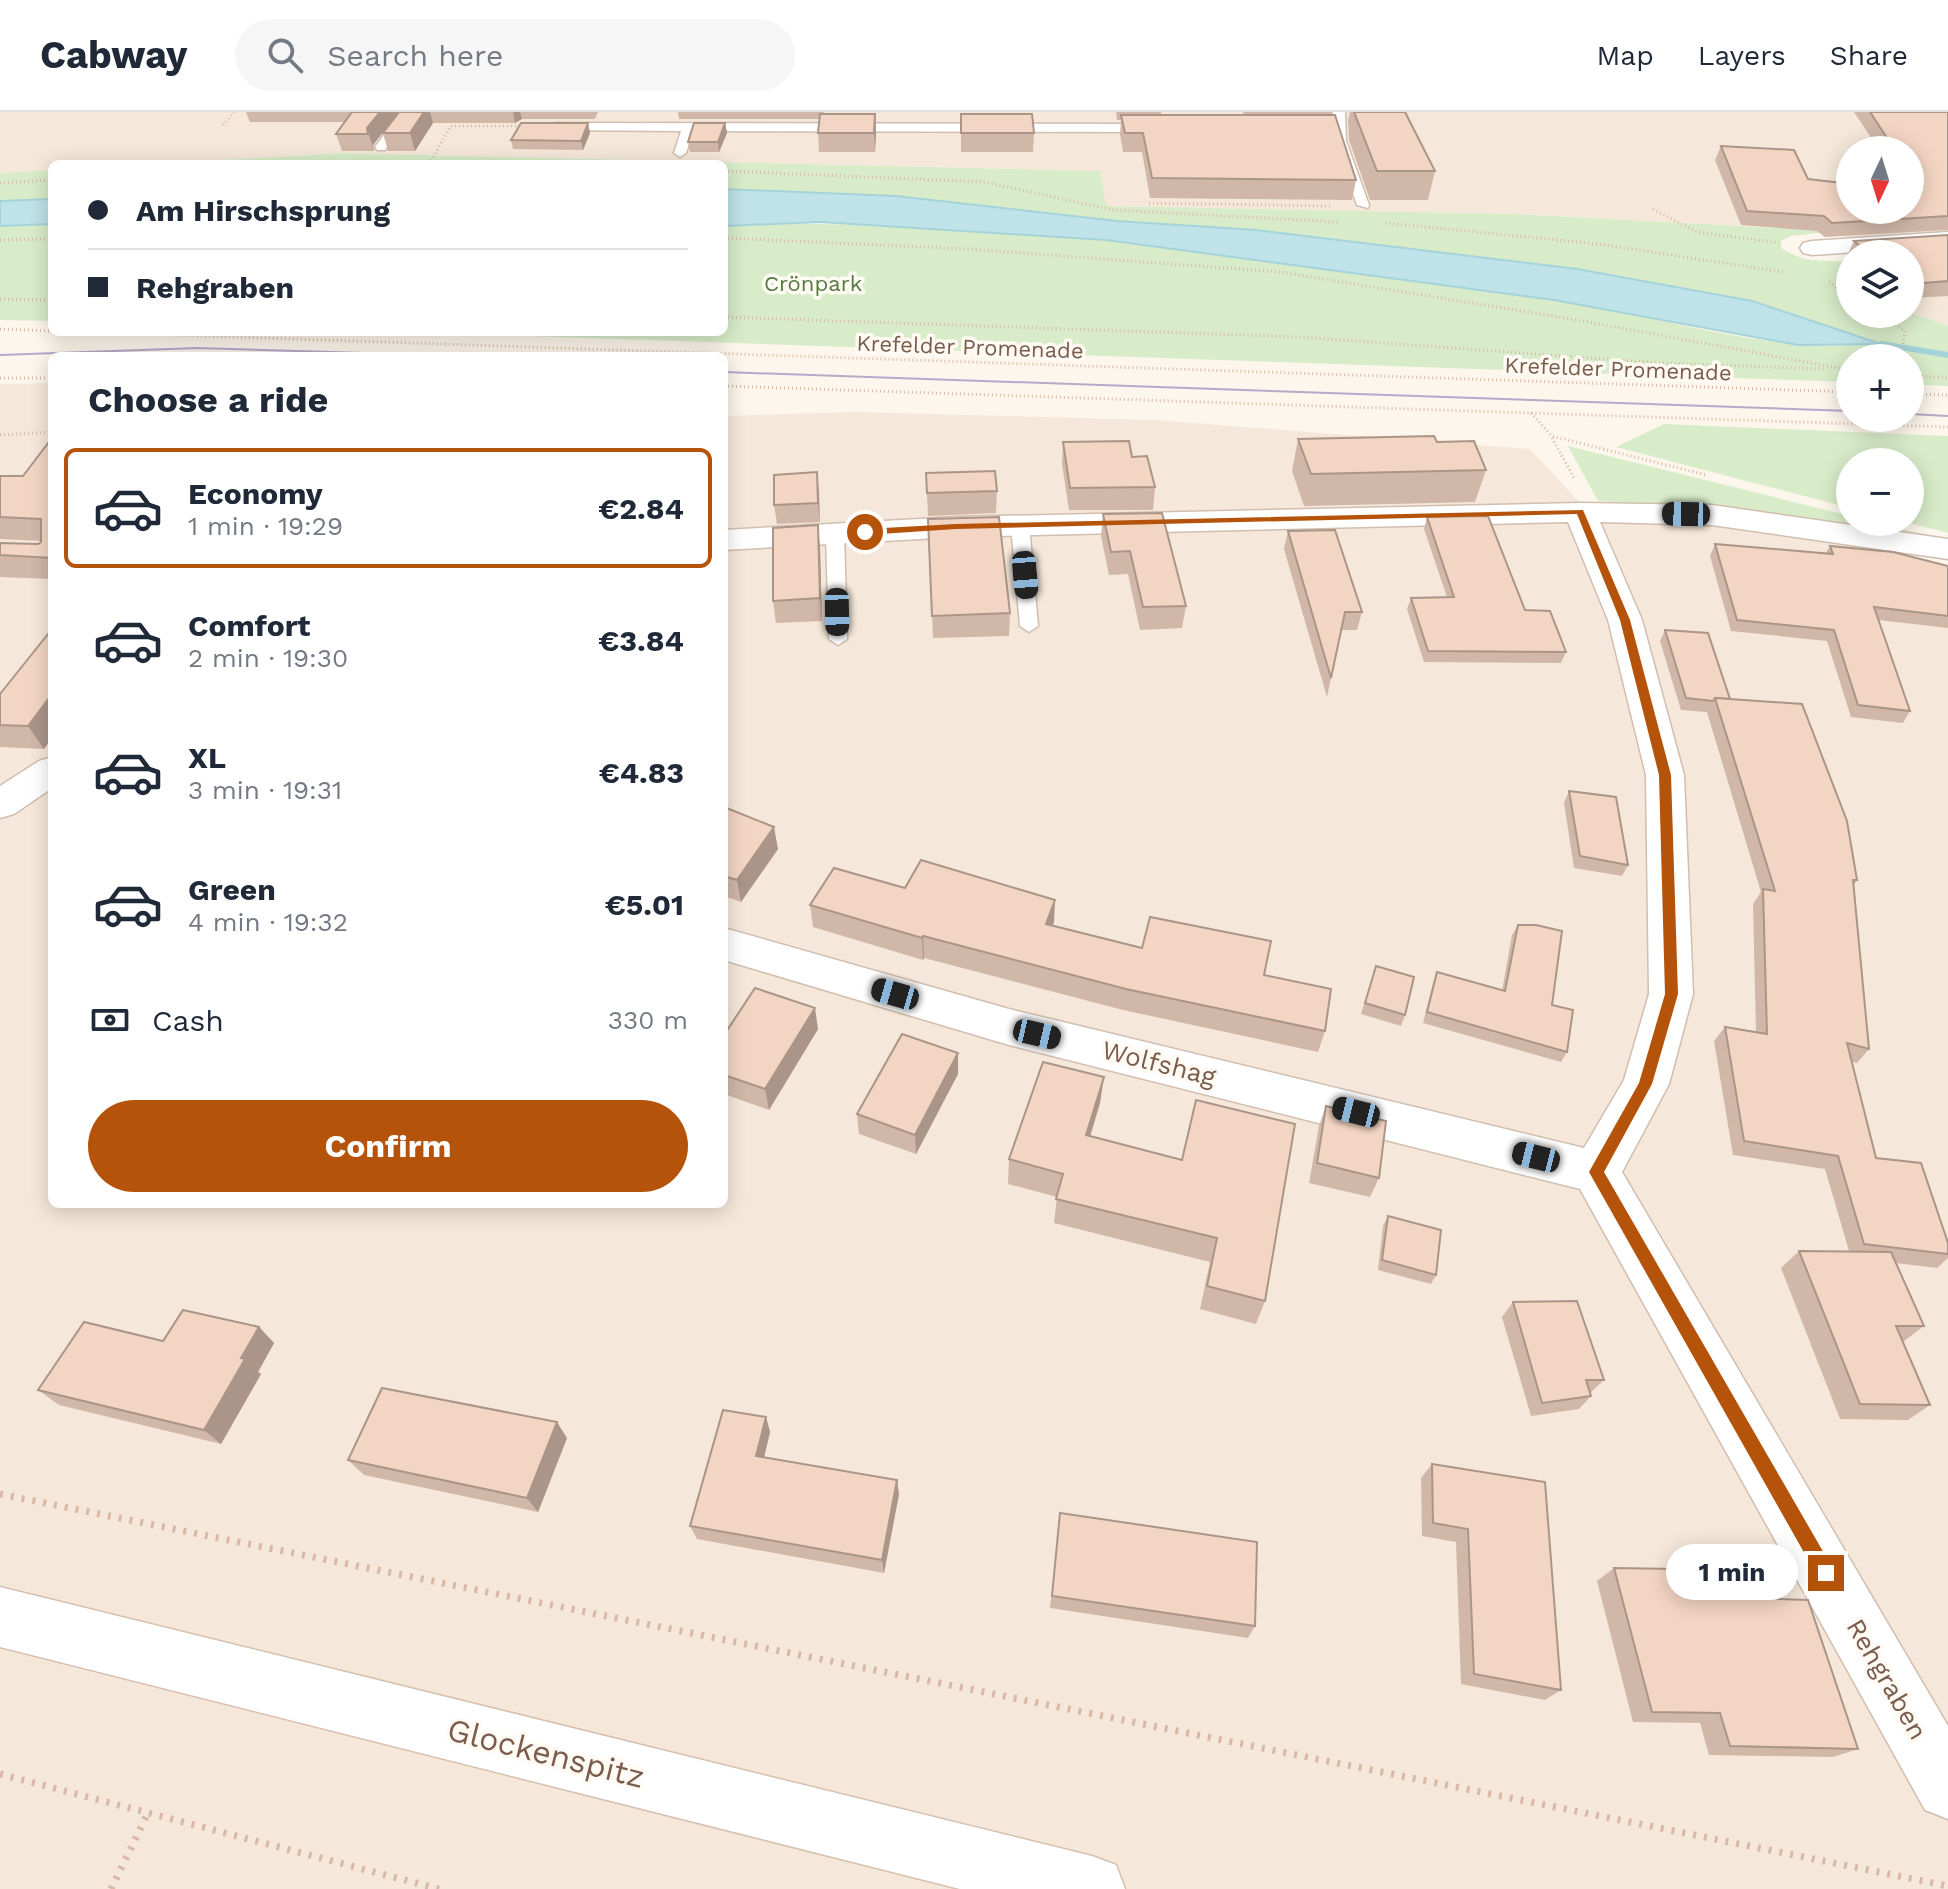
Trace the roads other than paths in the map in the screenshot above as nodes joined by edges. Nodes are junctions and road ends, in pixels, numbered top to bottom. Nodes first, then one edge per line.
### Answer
1 (407, 112) edge
2 (614, 112) edge
3 (1339, 112) edge
4 (522, 126) edge
5 (1341, 127) junction
6 (608, 128) junction
7 (688, 128) junction
8 (1168, 128) edge
9 (1325, 128) edge
10 (381, 147) edge
11 (680, 153) dead end
12 (1363, 205) road end
13 (1948, 239) edge
14 (1812, 248) road end
15 (1580, 512) junction
16 (1020, 525) junction
17 (835, 534) junction
18 (728, 540) edge
19 (1948, 549) edge
20 (1029, 626) dead end
21 (838, 639) dead end
22 (48, 773) edge
23 (0, 804) edge
24 (728, 945) edge
25 (1596, 1172) junction
26 (0, 1617) edge
27 (1948, 1787) edge
28 (1092, 1889) edge

1 - 10 lane
2 - 6 lane
3 - 5 lane
4 - 6 lane
5 - 9 lane
5 - 12 lane
6 - 7 lane
7 - 8 lane
7 - 11 lane
13 - 14 street
15 - 16 street
15 - 19 street
15 - 25 street
16 - 17 street
16 - 20 lane
17 - 18 street
17 - 21 lane
22 - 23 street
24 - 25 street, Wolfshag
25 - 27 street, Rehgraben
26 - 28 street, Glockenspitz

